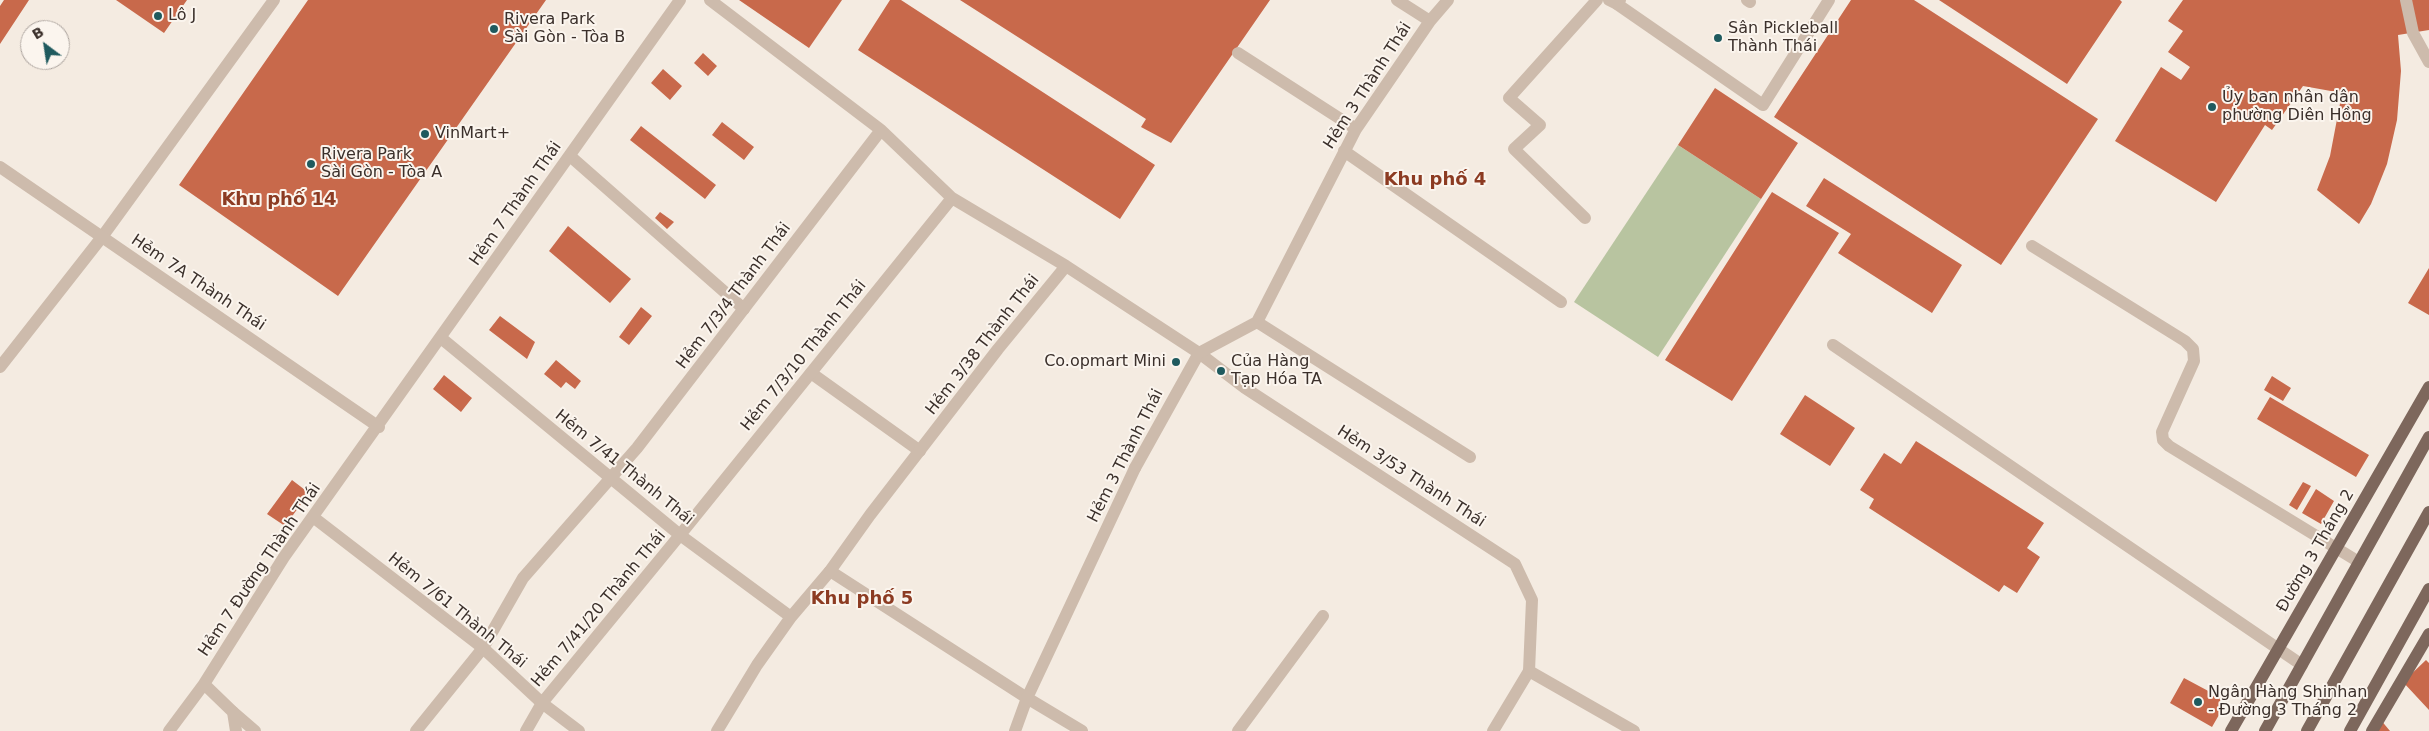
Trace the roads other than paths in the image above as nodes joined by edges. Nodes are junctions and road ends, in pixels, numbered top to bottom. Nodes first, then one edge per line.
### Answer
1 (274, 0) edge
2 (680, 0) edge
3 (710, 0) edge
4 (1397, 0) edge
5 (1448, 0) edge
6 (1597, 0) edge
7 (1829, 0) edge
8 (2406, 0) edge
9 (1615, 1) edge
10 (1430, 21) junction
11 (1238, 53) dead end
12 (2429, 62) edge
13 (1356, 129) junction
14 (881, 130) junction
15 (1344, 151) junction
16 (570, 156) junction
17 (0, 167) edge
18 (952, 198) junction
19 (1586, 218) dead end
20 (102, 236) junction
21 (2032, 246) dead end
22 (1066, 266) junction
23 (1561, 302) dead end
24 (744, 309) junction
25 (1256, 322) junction
26 (441, 338) junction
27 (1833, 345) dead end
28 (1199, 353) junction
29 (0, 367) edge
30 (811, 373) junction
31 (2429, 386) edge
32 (378, 427) junction
33 (2429, 437) edge
34 (920, 451) junction
35 (1470, 457) dead end
36 (610, 479) junction
37 (2429, 512) edge
38 (313, 517) junction
39 (680, 536) junction
40 (2336, 548) junction
41 (2359, 562) junction
42 (830, 570) junction
43 (2429, 589) edge
44 (1323, 616) dead end
45 (792, 617) junction
46 (2429, 634) edge
47 (483, 648) junction
48 (2278, 650) junction
49 (2302, 665) junction
50 (1529, 671) junction
51 (204, 684) junction
52 (1026, 698) junction
53 (542, 703) junction
54 (233, 712) junction
55 (2361, 712) junction
56 (2375, 726) edge
57 (169, 731) edge
58 (236, 731) edge
59 (255, 731) edge
60 (416, 731) edge
61 (526, 731) edge
62 (579, 731) edge
63 (717, 731) edge
64 (1015, 731) edge
65 (1082, 731) edge
66 (1238, 731) edge
67 (1493, 731) edge
68 (1634, 731) edge
69 (2231, 731) edge
70 (2265, 731) edge
71 (2307, 731) edge
72 (2350, 731) edge

1 - 20 street
2 - 16 street, Hẻm 7 Thành Thái
3 - 14 street
4 - 10 street
5 - 10 street, Hẻm 3 Thành Thái
6 - 19 street
7 - 9 street
8 - 12 street
10 - 13 street, Hẻm 3 Thành Thái
11 - 13 street
13 - 15 street, Hẻm 3 Thành Thái
14 - 18 street
14 - 24 street, Hẻm 7/3/4 Thành Thái
15 - 23 street
15 - 25 street, Hẻm 3 Thành Thái
16 - 24 street
16 - 26 street, Hẻm 7 Thành Thái
17 - 20 street, Hẻm 7A Thành Thái
18 - 22 street
18 - 30 street, Hẻm 7/3/10 Thành Thái
20 - 29 street
20 - 32 street, Hẻm 7A Thành Thái
21 - 40 street
22 - 28 street
22 - 34 street, Hẻm 3/38 Thành Thái
24 - 36 street, Hẻm 7/3/4 Thành Thái
25 - 28 street
25 - 35 street
26 - 32 street, Hẻm 7 Thành Thái
26 - 36 street, Hẻm 7/41 Thành Thái
27 - 48 street
28 - 50 street, Hẻm 3/53 Thành Thái
28 - 52 street, Hẻm 3 Thành Thái
30 - 34 street
30 - 39 street, Hẻm 7/3/10 Thành Thái
31 - 40 main road, Đường 3 Tháng 2
32 - 38 street, Hẻm 7 Đường Thành Thái
33 - 41 main road
34 - 42 street, Hẻm 3/38 Thành Thái
36 - 39 street, Hẻm 7/41 Thành Thái
36 - 47 street, Hẻm 7/3/4 Thành Thái
37 - 71 main road
38 - 47 street, Hẻm 7/61 Thành Thái
38 - 51 street, Hẻm 7 Đường Thành Thái
39 - 45 street, Hẻm 7/41 Thành Thái
39 - 53 street, Hẻm 7/41/20 Thành Thái
40 - 41 street
40 - 48 main road, Đường 3 Tháng 2
41 - 49 main road
42 - 45 street, Hẻm 3/38 Thành Thái
42 - 52 street
43 - 55 main road
44 - 66 street
45 - 63 street, Hẻm 3/38 Thành Thái
46 - 56 main road
47 - 53 street, Hẻm 7/61 Thành Thái
47 - 60 street, Hẻm 7/3/4 Thành Thái
48 - 49 street
48 - 69 main road, Đường 3 Tháng 2
49 - 70 main road
50 - 67 street
50 - 68 street
51 - 54 street
51 - 57 street, Hẻm 7 Đường Thành Thái
52 - 64 street, Hẻm 3 Thành Thái
52 - 65 street
53 - 61 street, Hẻm 7/41/20 Thành Thái
53 - 62 street, Hẻm 7/61 Thành Thái
54 - 58 street
54 - 59 street
55 - 56 main road
55 - 72 main road

